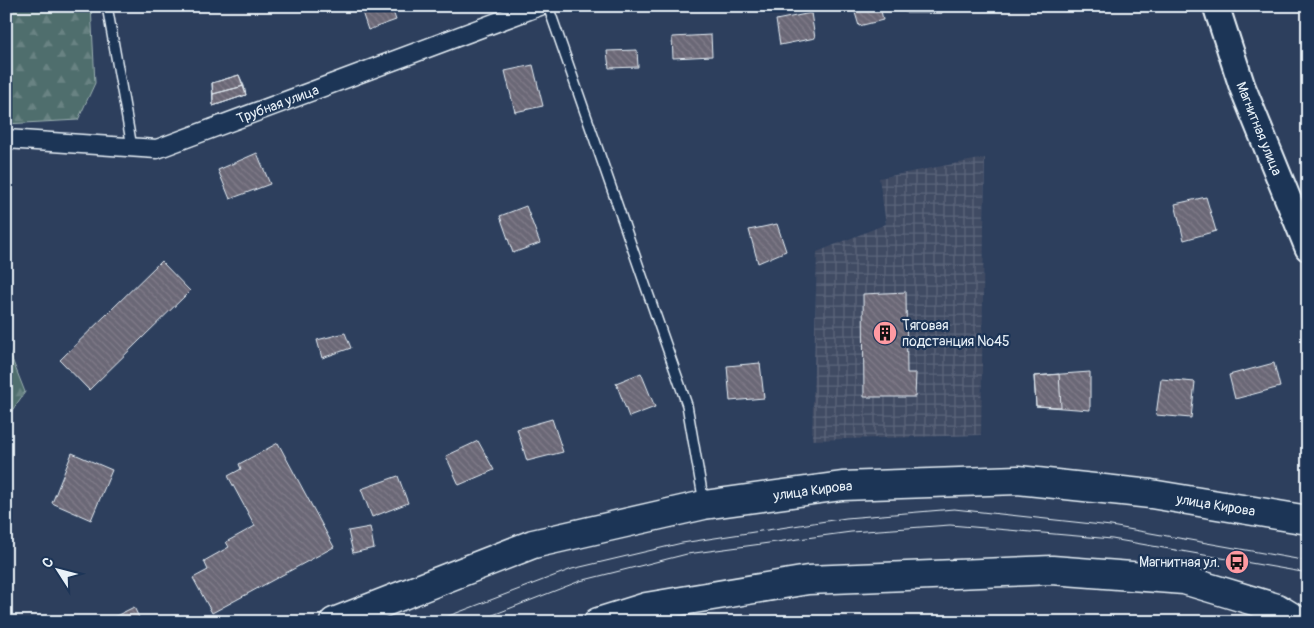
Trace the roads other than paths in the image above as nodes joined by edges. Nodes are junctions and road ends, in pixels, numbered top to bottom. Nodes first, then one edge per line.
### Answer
1 (107, 6) edge
2 (540, 6) edge
3 (548, 6) edge
4 (1216, 6) edge
5 (6, 138) edge
6 (132, 147) junction
7 (1308, 248) edge
8 (704, 505) junction
9 (1308, 520) edge
10 (334, 622) edge
11 (598, 622) edge
12 (1300, 622) edge

1 - 6 lane
2 - 6 street, Трубная улица
3 - 8 lane
4 - 7 street, Магнитная улица
5 - 6 street, Трубная улица
8 - 9 main road, улица Кирова
8 - 10 main road, улица Кирова
11 - 12 main road

